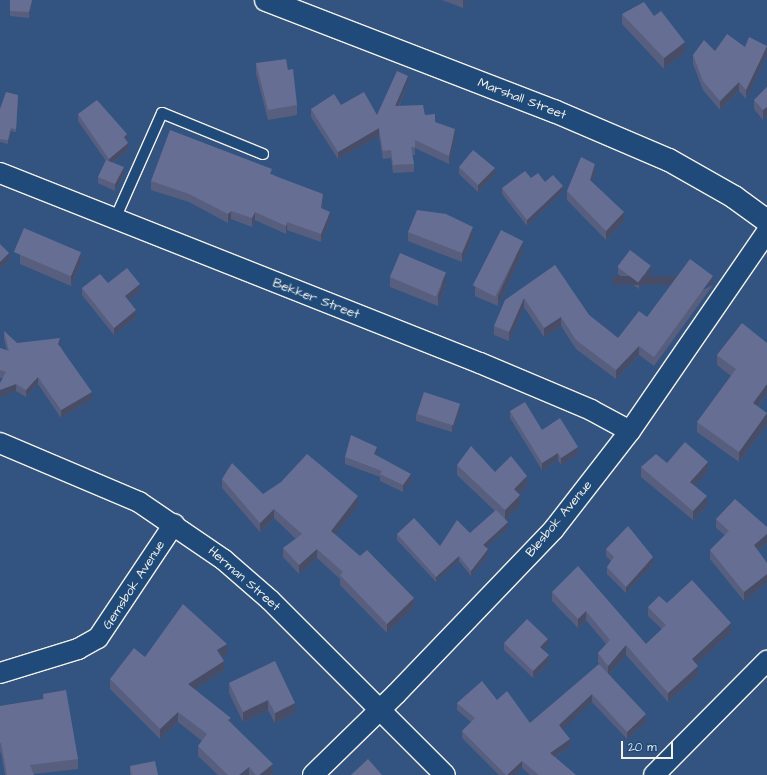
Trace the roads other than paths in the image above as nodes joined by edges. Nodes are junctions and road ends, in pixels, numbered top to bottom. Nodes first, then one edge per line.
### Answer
1 (266, 0) edge
2 (263, 154) dead end
3 (0, 173) edge
4 (115, 220) junction
5 (767, 221) edge
6 (767, 232) edge
7 (630, 431) junction
8 (0, 443) edge
9 (174, 524) junction
10 (767, 661) edge
11 (0, 673) edge
12 (382, 710) junction
13 (313, 775) edge
14 (445, 775) edge
15 (654, 775) edge

1 - 5 street, Marshall Street
2 - 4 lane
3 - 4 street, Bekker Street
4 - 7 street, Bekker Street
6 - 7 street, Blesbok Avenue
7 - 12 street, Blesbok Avenue
8 - 9 street, Herman Street
9 - 11 street, Gemsbok Avenue
9 - 12 street, Herman Street
10 - 15 street
12 - 13 street, Blesbok Avenue
12 - 14 street, Herman Street

